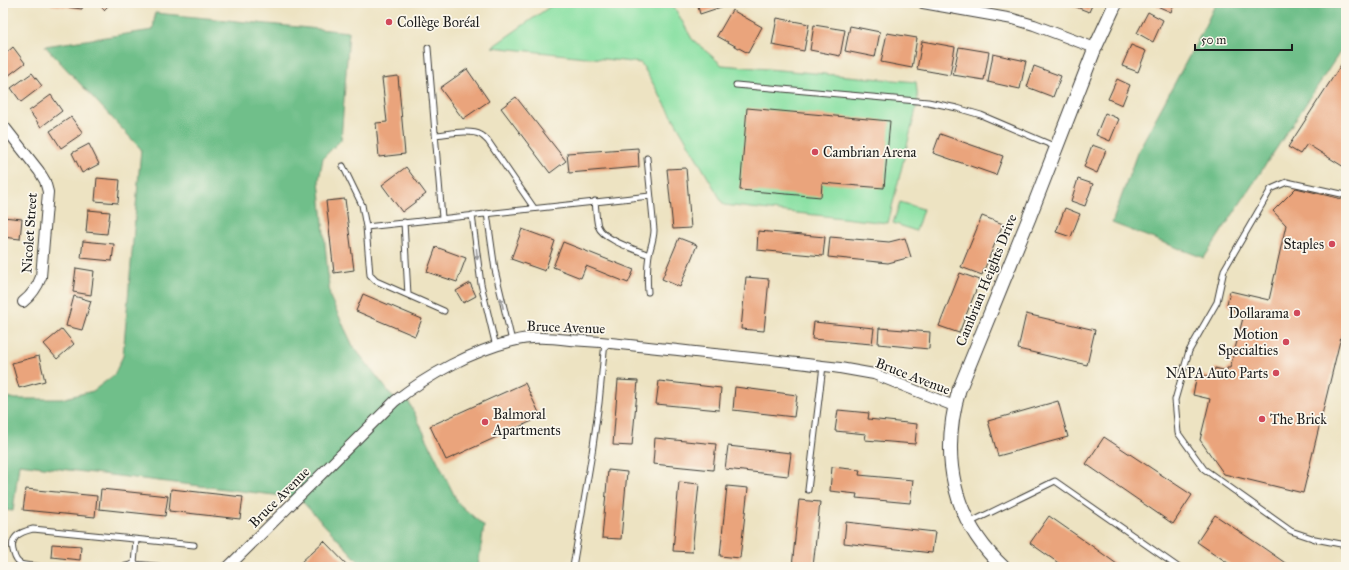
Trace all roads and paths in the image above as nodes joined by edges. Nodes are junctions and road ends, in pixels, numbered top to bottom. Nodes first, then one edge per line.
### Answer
1 (923, 3) edge
2 (1116, 3) edge
3 (428, 48) dead end
4 (1096, 48) junction
5 (736, 85) dead end
6 (3, 125) edge
7 (435, 135) junction
8 (1056, 147) junction
9 (647, 158) dead end
10 (343, 166) dead end
11 (1346, 195) edge
12 (650, 196) junction
13 (595, 201) junction
14 (534, 208) junction
15 (487, 214) junction
16 (472, 215) junction
17 (442, 218) junction
18 (404, 222) junction
19 (366, 227) junction
20 (649, 255) junction
21 (648, 292) dead end
22 (408, 295) junction
23 (23, 302) dead end
24 (444, 311) dead end
25 (512, 341) junction
26 (605, 342) junction
27 (496, 347) junction
28 (823, 366) junction
29 (954, 406) junction
30 (808, 490) dead end
31 (968, 523) junction
32 (136, 540) junction
33 (194, 545) dead end
34 (1346, 545) edge
35 (134, 564) junction
36 (46, 567) edge
37 (123, 567) edge
38 (166, 567) edge
39 (228, 567) edge
40 (573, 567) edge
41 (1003, 567) edge
42 (1178, 567) edge

1 - 4 street
2 - 4 street, Cambrian Heights Drive
3 - 7 lane
4 - 8 street, Cambrian Heights Drive
5 - 8 lane
6 - 23 street, Nicolet Street
7 - 14 lane
7 - 17 lane
8 - 29 street, Cambrian Heights Drive
9 - 12 lane
10 - 19 lane
11 - 34 lane
12 - 13 lane
12 - 20 lane
13 - 14 lane
13 - 20 lane
14 - 15 lane
15 - 16 lane
25 -> 15 lane
16 - 17 lane
16 -> 27 lane
17 - 18 lane
18 - 19 lane
18 - 22 lane
19 - 22 lane
20 - 21 lane
22 - 24 lane
25 - 26 street, Bruce Avenue
25 - 27 street, Bruce Avenue
26 - 28 street, Bruce Avenue
26 - 40 lane
27 - 39 street, Bruce Avenue
28 - 29 street, Bruce Avenue
28 - 30 lane
29 - 31 street, Cambrian Heights Drive
31 - 41 street, Cambrian Heights Drive
31 - 42 lane
32 - 33 lane
32 - 35 lane
32 - 36 lane
35 - 37 lane
35 - 38 lane

